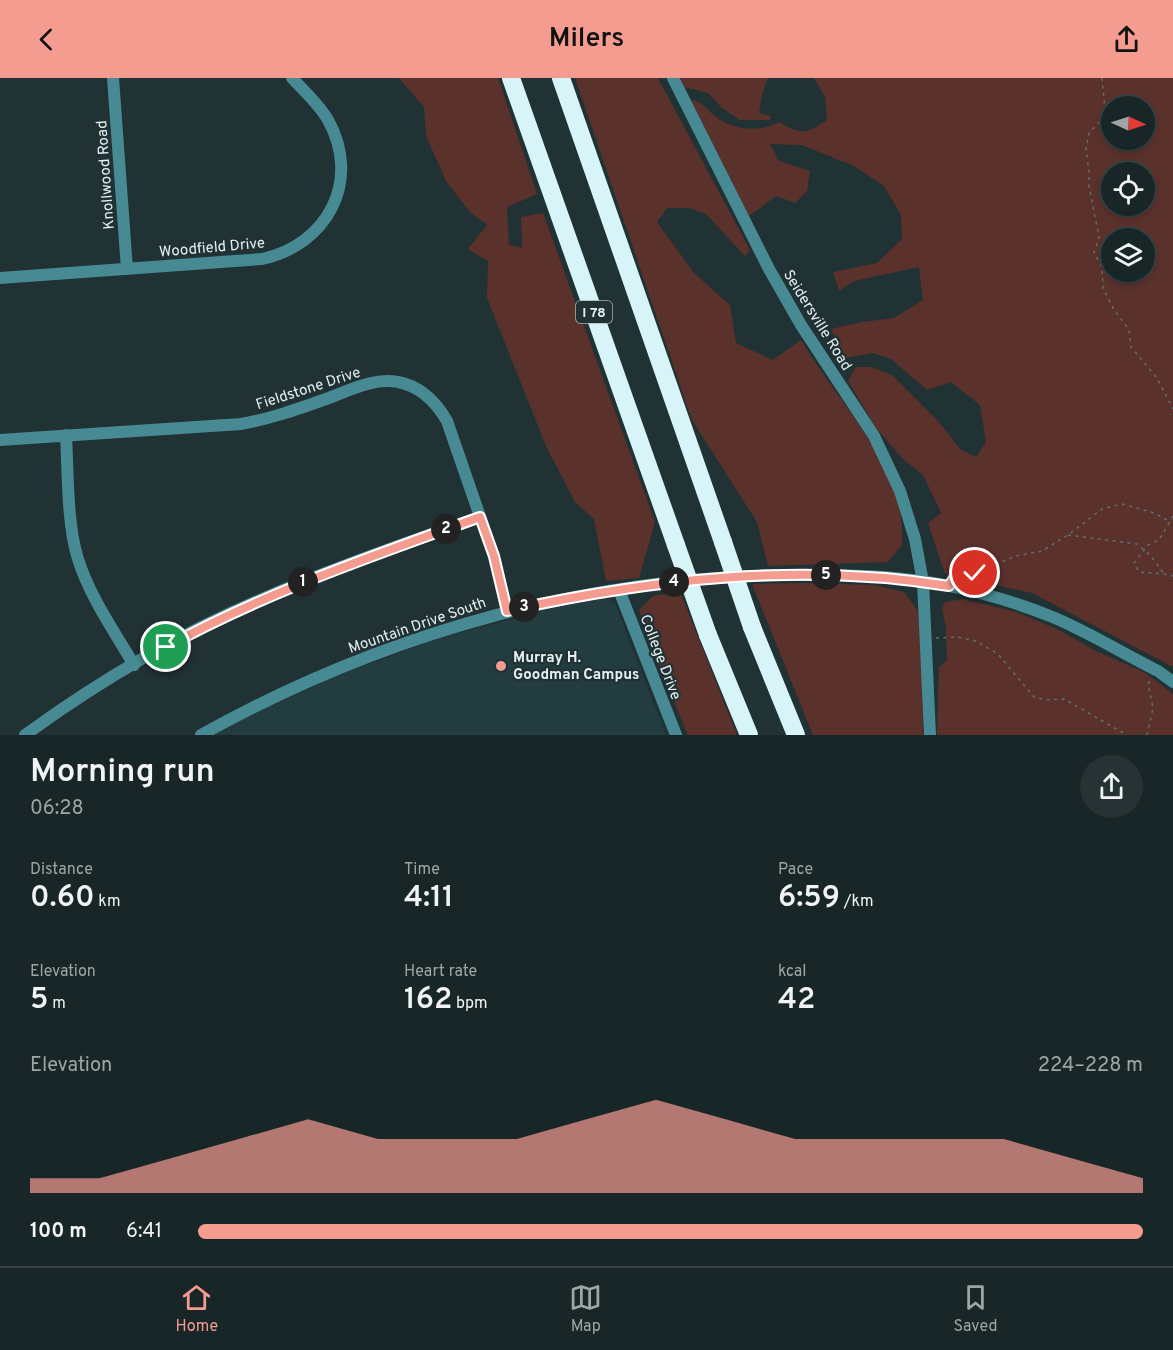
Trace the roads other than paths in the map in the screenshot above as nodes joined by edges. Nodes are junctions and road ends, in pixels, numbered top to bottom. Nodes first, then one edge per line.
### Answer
1 (113, 78) edge
2 (292, 78) edge
3 (511, 78) edge
4 (561, 78) edge
5 (673, 78) edge
6 (127, 269) junction
7 (0, 278) edge
8 (66, 435) junction
9 (0, 440) edge
10 (480, 517) junction
11 (923, 582) junction
12 (619, 590) junction
13 (507, 611) junction
14 (134, 665) junction
15 (1173, 682) edge
16 (25, 735) edge
17 (201, 735) edge
18 (676, 735) edge
19 (749, 735) edge
20 (796, 735) edge
21 (930, 735) edge

1 - 6 street, Knollwood Road
2 - 6 street, Woodfield Drive
3 - 19 highway, I 78, bridge
4 - 20 highway, bridge
5 - 11 street, Seidersville Road
6 - 7 street, Woodfield Drive
8 - 9 street, Fieldstone Drive
8 - 10 street, Fieldstone Drive
8 - 14 street
10 - 13 street, Fieldstone Drive
10 - 14 street
11 - 12 street, Mountain Drive South
11 - 15 street, Mountain Drive South
11 - 21 street, Seidersville Road
12 - 13 street, Mountain Drive South
12 - 18 street, College Drive
13 - 17 street, Mountain Drive South
14 - 16 street

